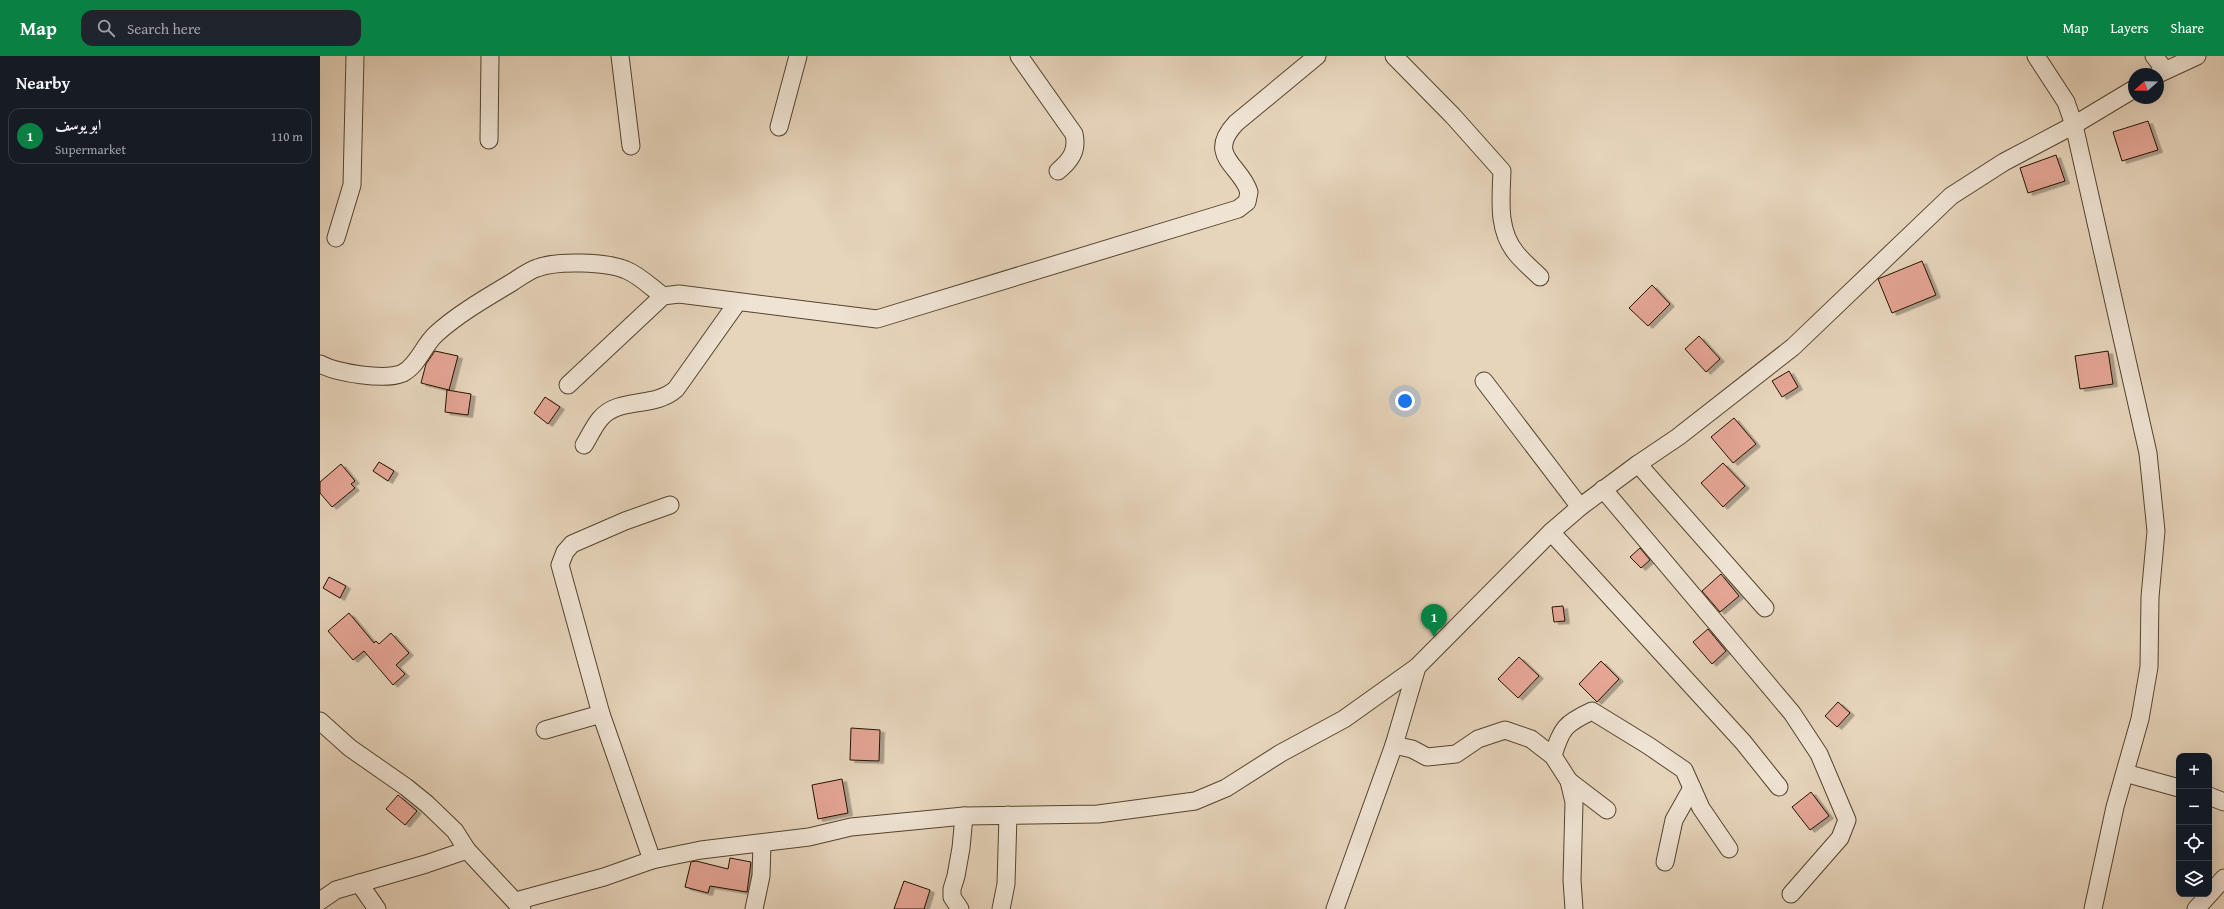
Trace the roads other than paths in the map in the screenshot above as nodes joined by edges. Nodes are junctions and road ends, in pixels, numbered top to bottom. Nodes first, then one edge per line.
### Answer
1 (355, 56) edge
2 (490, 56) edge
3 (620, 56) edge
4 (798, 56) edge
5 (1019, 56) edge
6 (1394, 56) edge
7 (2036, 56) edge
8 (2154, 56) edge
9 (2197, 56) edge
10 (1308, 58) edge
11 (2159, 68) edge
12 (2164, 71) edge
13 (2128, 93) edge
14 (2074, 125) junction
15 (779, 126) dead end
16 (489, 140) dead end
17 (631, 146) dead end
18 (1058, 171) dead end
19 (336, 238) dead end
20 (1540, 277) dead end
21 (663, 296) junction
22 (737, 303) junction
23 (320, 364) edge
24 (1484, 381) dead end
25 (568, 385) dead end
26 (584, 445) dead end
27 (1638, 464) junction
28 (1603, 489) junction
29 (670, 505) dead end
30 (1580, 507) junction
31 (1551, 532) junction
32 (1765, 608) dead end
33 (1417, 667) junction
34 (601, 714) junction
35 (320, 721) edge
36 (545, 730) dead end
37 (1394, 744) junction
38 (1553, 756) junction
39 (2125, 773) junction
40 (1569, 780) junction
41 (1779, 787) dead end
42 (2176, 787) edge
43 (1692, 788) junction
44 (2212, 797) edge
45 (2224, 802) edge
46 (1607, 810) dead end
47 (1008, 815) junction
48 (964, 816) junction
49 (762, 844) junction
50 (1730, 848) dead end
51 (467, 850) junction
52 (652, 860) junction
53 (1665, 862) dead end
54 (2224, 878) edge
55 (359, 883) junction
56 (1790, 894) dead end
57 (320, 901) edge
58 (519, 905) edge
59 (377, 909) edge
60 (754, 909) edge
61 (960, 909) edge
62 (1001, 909) edge
63 (1335, 909) edge
64 (1574, 909) edge
65 (2093, 909) edge
66 (2196, 909) edge

1 - 19 street
2 - 16 street
3 - 17 street
4 - 15 street
5 - 18 street
6 - 20 street
7 - 14 street
8 - 11 street
9 - 12 street
10 - 22 street
13 - 14 street
14 - 27 street
14 - 39 street
21 - 22 street
21 - 23 street
21 - 25 street
22 - 26 street
24 - 30 street
27 - 28 street
27 - 32 street
28 - 30 street
28 - 56 street
29 - 34 street
30 - 31 street
31 - 33 street
31 - 41 street
33 - 37 street
33 - 47 street
34 - 36 street
34 - 52 street
35 - 51 street
37 - 38 street
37 - 63 street
38 - 40 street
38 - 43 street
39 - 42 street
39 - 65 street
40 - 46 street
40 - 64 street
43 - 50 street
43 - 53 street
44 - 45 street
47 - 48 street
47 - 62 street
48 - 49 street
48 - 61 street
49 - 52 street
49 - 60 street
51 - 55 street
51 - 58 street
52 - 58 street
54 - 66 street
55 - 57 street
55 - 59 street

